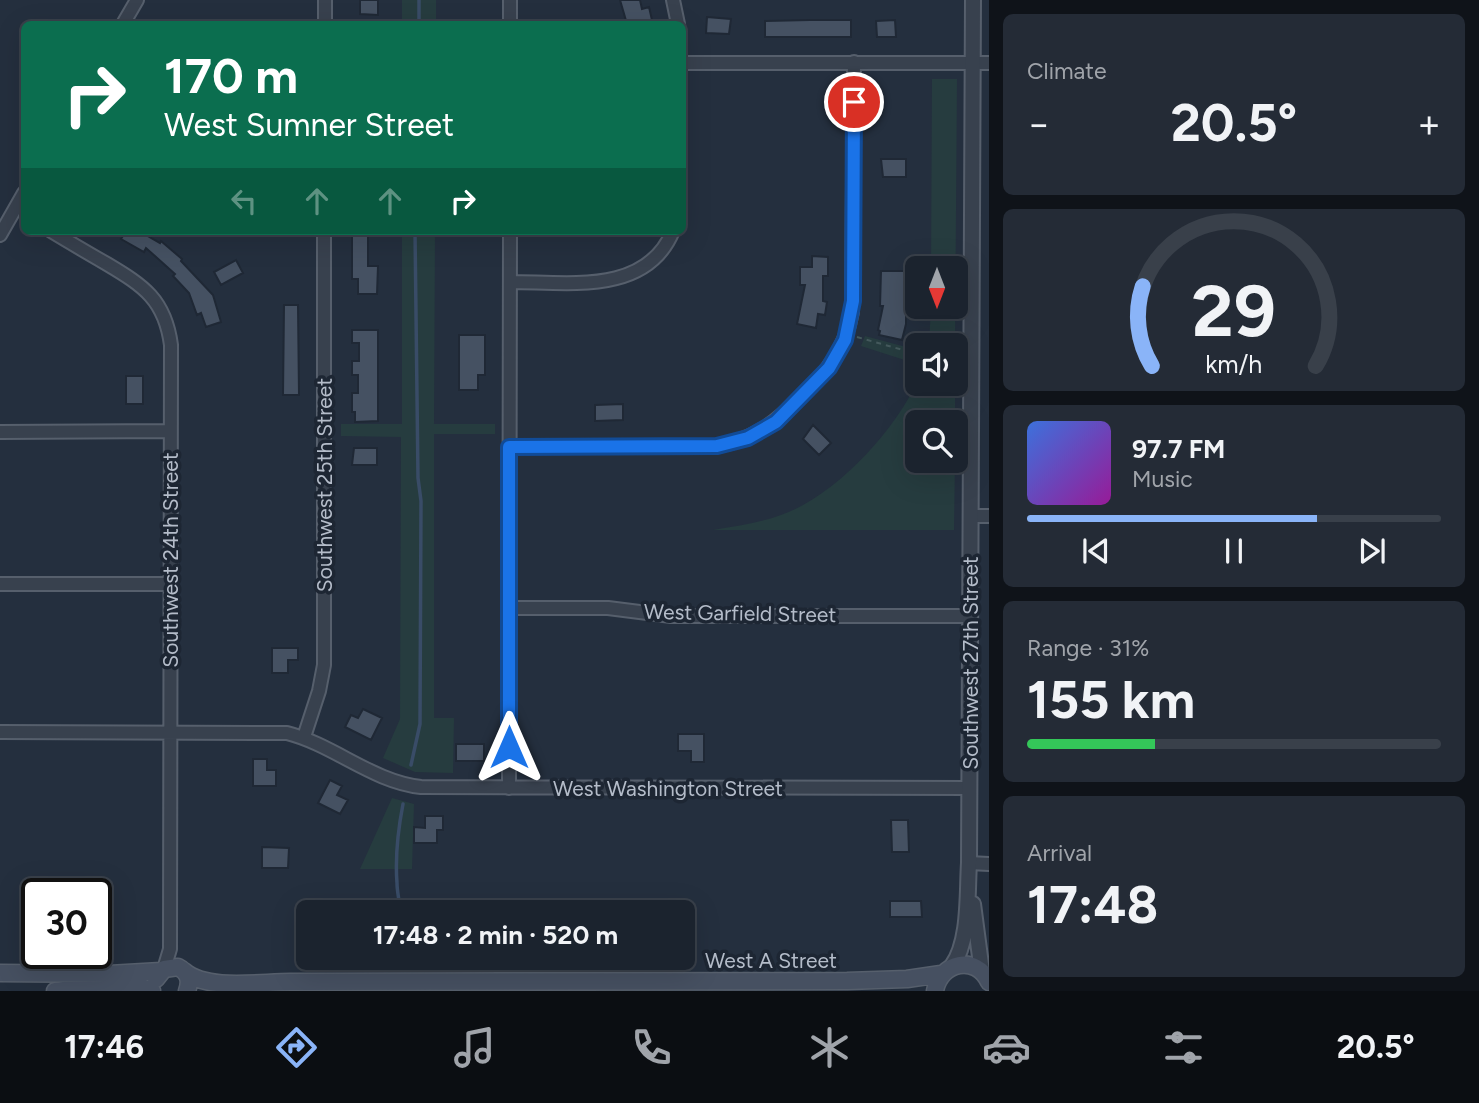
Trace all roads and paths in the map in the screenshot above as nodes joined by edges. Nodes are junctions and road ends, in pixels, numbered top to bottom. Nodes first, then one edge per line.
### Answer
1 (137, 0) edge
2 (325, 0) edge
3 (510, 0) edge
4 (673, 0) edge
5 (973, 0) edge
6 (125, 21) edge
7 (325, 21) edge
8 (510, 21) edge
9 (677, 21) edge
10 (854, 62) junction
11 (973, 62) junction
12 (686, 63) edge
13 (989, 63) edge
14 (20, 213) edge
15 (0, 235) edge
16 (58, 235) edge
17 (324, 235) edge
18 (510, 235) edge
19 (670, 235) edge
20 (510, 282) junction
21 (847, 334) junction
22 (905, 351) edge
23 (170, 431) junction
24 (0, 432) edge
25 (509, 447) junction
26 (971, 516) junction
27 (989, 516) edge
28 (0, 584) edge
29 (170, 584) junction
30 (509, 608) junction
31 (970, 616) junction
32 (171, 731) junction
33 (0, 732) edge
34 (304, 737) junction
35 (509, 788) junction
36 (970, 788) junction
37 (969, 863) junction
38 (989, 863) edge
39 (171, 970) junction
40 (947, 970) junction
41 (0, 973) edge
42 (987, 978) edge
43 (55, 991) edge
44 (152, 991) edge
45 (158, 991) edge
46 (187, 991) edge
47 (879, 991) edge
48 (894, 991) edge
49 (935, 991) edge

1 - 6 street
2 - 7 street
3 - 8 street
4 - 9 street
5 - 11 street, Southwest 27th Street
10 - 11 street
10 - 12 street
10 - 21 street
11 - 13 street
11 - 26 street, Southwest 27th Street
14 - 15 street
16 - 23 street, Southwest 24th Street
17 - 34 street, Southwest 25th Street
18 - 20 street
19 - 20 street
20 - 25 street
21 - 22 path
21 - 25 street
23 - 24 street
23 - 29 street, Southwest 24th Street
25 - 30 street
26 - 27 street
26 - 31 street, Southwest 27th Street
28 - 29 street
29 - 32 street, Southwest 24th Street
30 - 31 street, West Garfield Street
30 - 35 street
31 - 36 street, Southwest 27th Street
32 - 33 street, West Washington Street
32 - 34 street, West Washington Street
32 - 39 street, Southwest 24th Street
34 - 35 street, West Washington Street
35 - 36 street, West Washington Street
36 - 37 street, Southwest 27th Street
37 - 38 street
37 - 40 street, Southwest 27th Street
37 - 42 street, Southwest 27th Street
39 - 40 main road, West A Street
39 - 41 main road, West A Street
39 - 45 main road
39 - 46 main road
40 - 42 main road, West A Street
40 - 49 main road
43 - 44 main road
47 - 48 main road

